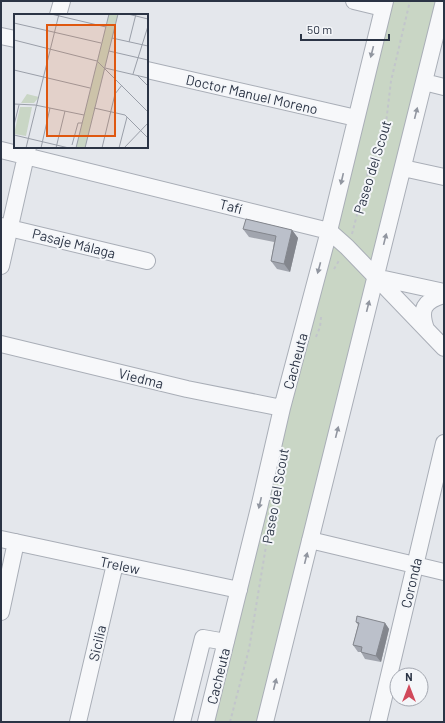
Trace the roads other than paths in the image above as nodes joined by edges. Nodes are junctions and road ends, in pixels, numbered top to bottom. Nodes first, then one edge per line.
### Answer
1 (62, 1) edge
2 (354, 1) edge
3 (444, 1) edge
4 (384, 4) edge
5 (58, 14) edge
6 (1, 36) edge
7 (14, 39) edge
8 (148, 70) edge
9 (424, 82) junction
10 (444, 87) edge
11 (356, 118) junction
12 (1, 150) edge
13 (27, 151) edge
14 (403, 168) junction
15 (444, 177) edge
16 (5, 227) edge
17 (329, 231) junction
18 (147, 261) dead end
19 (1, 266) edge
20 (376, 277) junction
21 (444, 292) edge
22 (444, 296) edge
23 (426, 329) junction
24 (1, 344) edge
25 (444, 348) edge
26 (282, 408) junction
27 (444, 443) edge
28 (310, 540) junction
29 (9, 541) edge
30 (115, 564) junction
31 (415, 565) junction
32 (444, 572) edge
33 (239, 590) junction
34 (1, 612) edge
35 (226, 642) junction
36 (78, 722) edge
37 (182, 722) edge
38 (206, 722) edge
39 (265, 722) edge
40 (378, 722) edge

1 - 5 street
2 - 4 street
3 - 9 street
4 -> 11 street, Cacheuta
6 - 7 street
8 - 11 street, Doctor Manuel Moreno
9 - 10 street
14 -> 9 street
11 -> 17 street, Cacheuta
12 - 13 street, Tafí
13 - 16 street
13 - 17 street, Tafí
14 - 15 street
20 -> 14 street
16 - 18 street, Pasaje Málaga
16 - 19 street
17 - 20 street, Tafí
17 -> 26 street, Cacheuta
20 - 21 street
20 - 23 street, Tafí
28 -> 20 street
22 - 23 street
23 - 25 street, Tafí
24 - 26 street, Viedma
26 -> 33 street, Cacheuta
27 - 31 street, Coronda
28 - 31 street
39 -> 28 street
29 - 30 street, Trelew
29 - 34 street
30 - 33 street, Trelew
30 - 36 street, Sicilia
31 - 32 street
31 - 40 street, Coronda
33 - 35 street, Cacheuta
35 - 37 street
35 - 38 street, Cacheuta

